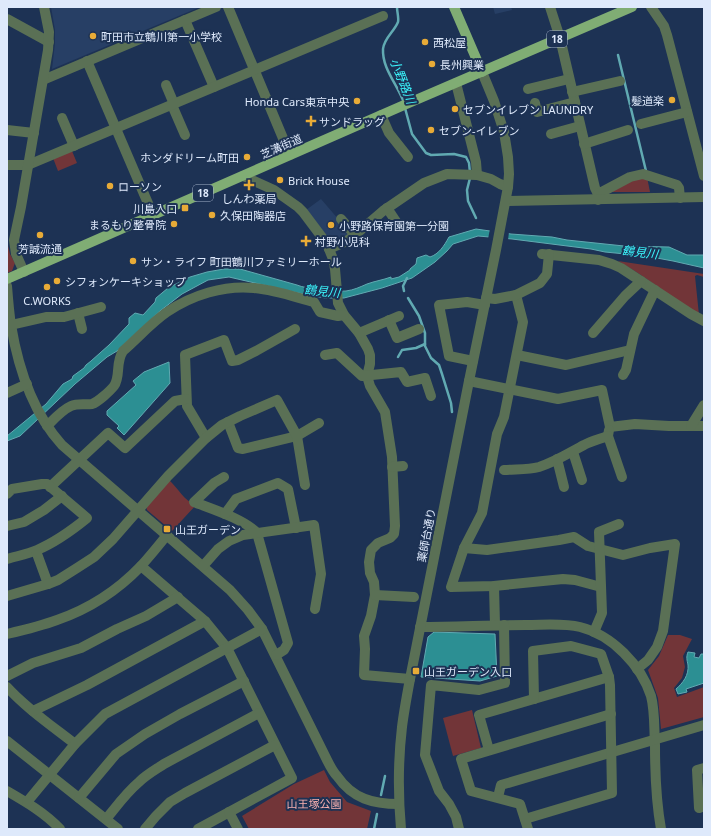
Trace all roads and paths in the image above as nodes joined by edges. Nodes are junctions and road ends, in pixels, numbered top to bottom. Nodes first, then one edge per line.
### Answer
1 (44, 7) edge
2 (216, 7) edge
3 (228, 7) edge
4 (454, 7) edge
5 (550, 7) edge
6 (632, 7) edge
7 (652, 7) edge
8 (383, 16) dead end
9 (7, 19) edge
10 (185, 20) junction
11 (560, 38) junction
12 (49, 42) junction
13 (87, 61) junction
14 (254, 70) junction
15 (482, 72) junction
16 (569, 79) junction
17 (43, 80) junction
18 (620, 81) dead end
19 (456, 83) junction
20 (166, 84) dead end
21 (214, 87) junction
22 (528, 89) dead end
23 (574, 97) junction
24 (535, 103) dead end
25 (173, 104) junction
26 (687, 112) junction
27 (381, 116) junction
28 (62, 118) dead end
29 (642, 124) dead end
30 (580, 126) junction
31 (116, 128) junction
32 (7, 130) edge
33 (628, 130) dead end
34 (34, 133) junction
35 (551, 134) dead end
36 (185, 135) dead end
37 (584, 144) junction
38 (74, 146) junction
39 (290, 155) junction
40 (408, 158) dead end
41 (7, 165) edge
42 (28, 165) junction
43 (471, 175) junction
44 (243, 176) junction
45 (704, 176) edge
46 (508, 187) junction
47 (598, 197) junction
48 (704, 197) edge
49 (680, 198) junction
50 (506, 201) junction
51 (387, 208) junction
52 (152, 215) junction
53 (341, 219) dead end
54 (399, 226) dead end
55 (355, 235) junction
56 (329, 249) junction
57 (24, 272) junction
58 (7, 279) edge
59 (641, 281) junction
60 (7, 286) edge
61 (656, 290) junction
62 (516, 295) junction
63 (486, 302) junction
64 (101, 306) dead end
65 (78, 313) junction
66 (344, 315) junction
67 (704, 321) edge
68 (11, 325) junction
69 (82, 329) dead end
70 (295, 329) dead end
71 (419, 329) dead end
72 (359, 333) junction
73 (593, 333) dead end
74 (630, 350) junction
75 (325, 355) dead end
76 (516, 355) junction
77 (473, 361) junction
78 (623, 375) dead end
79 (367, 376) junction
80 (469, 381) junction
81 (27, 384) junction
82 (510, 390) junction
83 (7, 393) edge
84 (431, 396) dead end
85 (186, 399) junction
86 (704, 405) edge
87 (228, 422) junction
88 (45, 423) junction
89 (319, 423) dead end
90 (691, 426) junction
91 (704, 426) edge
92 (609, 431) junction
93 (297, 436) junction
94 (206, 438) junction
95 (573, 452) junction
96 (557, 459) junction
97 (79, 460) junction
98 (504, 470) dead end
99 (224, 477) dead end
100 (622, 477) dead end
101 (582, 480) dead end
102 (306, 485) dead end
103 (50, 487) junction
104 (564, 487) dead end
105 (7, 494) edge
106 (62, 496) junction
107 (138, 510) junction
108 (225, 514) junction
109 (619, 524) dead end
110 (7, 526) edge
111 (296, 528) junction
112 (257, 533) junction
113 (167, 535) junction
114 (464, 548) junction
115 (599, 550) junction
116 (36, 551) junction
117 (7, 559) edge
118 (141, 566) junction
119 (203, 566) junction
120 (48, 584) junction
121 (494, 586) junction
122 (601, 587) junction
123 (375, 595) junction
124 (7, 596) edge
125 (178, 597) junction
126 (414, 597) dead end
127 (316, 609) dead end
128 (205, 621) junction
129 (500, 625) junction
130 (420, 628) junction
131 (262, 629) junction
132 (594, 632) junction
133 (7, 634) edge
134 (227, 648) junction
135 (276, 655) junction
136 (637, 669) junction
137 (7, 676) edge
138 (608, 677) junction
139 (410, 679) junction
140 (244, 681) junction
141 (7, 687) edge
142 (534, 699) junction
143 (33, 711) junction
144 (259, 713) junction
145 (611, 714) junction
146 (704, 725) edge
147 (654, 739) junction
148 (7, 741) edge
149 (75, 744) junction
150 (275, 745) junction
151 (489, 750) junction
152 (611, 752) junction
153 (704, 768) edge
154 (50, 775) junction
155 (7, 791) edge
156 (498, 797) junction
157 (79, 798) junction
158 (27, 802) junction
159 (399, 804) junction
160 (704, 806) edge
161 (230, 812) junction
162 (106, 820) junction
163 (526, 824) edge
164 (60, 829) edge
165 (118, 829) edge
166 (145, 829) edge
167 (198, 829) edge
168 (238, 829) edge
169 (401, 829) edge
170 (459, 829) edge
171 (661, 829) edge

1 - 12 street
2 - 10 street
3 - 14 street
4 - 15 main road
5 - 11 street
6 - 11 main road, 芝溝街道 / 18
7 - 26 street
8 - 14 street
9 - 12 street
10 - 13 street
10 - 21 street
11 - 15 main road, 芝溝街道 / 18
11 - 16 street
12 - 17 street
13 - 17 street
13 - 31 street
14 - 21 street
14 - 39 street
15 - 19 main road, 芝溝街道 / 18
15 - 46 street
16 - 22 street
16 - 23 street
17 - 34 street
18 - 23 street
19 - 27 main road, 芝溝街道 / 18
19 - 43 street
20 - 25 street
21 - 25 street
23 - 24 street
23 - 30 street
25 - 31 street
25 - 36 street
26 - 29 street
26 - 45 street
27 - 39 main road, 芝溝街道 / 18
27 - 40 street
28 - 38 street
30 - 35 street
30 - 37 street
31 - 38 street
31 - 52 street
32 - 34 street
33 - 37 street
34 - 42 street
37 - 47 street
38 - 42 street
39 - 44 main road, 芝溝街道 / 18
41 - 42 street
42 - 57 street
43 - 46 street
43 - 51 street
44 - 52 main road, 芝溝街道 / 18
44 - 56 street
46 - 50 street
47 - 49 street
47 - 49 street
47 - 50 street
48 - 49 street
50 - 63 street, 薬師台通り
51 - 54 street
51 - 55 street
52 - 57 main road, 芝溝街道 / 18
53 - 55 street
55 - 56 street
56 - 66 street
57 - 58 main road, 芝溝街道 / 18
59 - 61 street
59 - 62 street
59 - 73 street
60 - 68 street
61 - 67 street
61 - 74 street
62 - 63 street
62 - 76 street
63 - 77 street, 薬師台通り
63 - 77 street
64 - 65 street
65 - 68 street
65 - 69 street
66 - 72 street
66 - 88 street
68 - 81 street
70 - 85 street
71 - 72 street
72 - 79 street
74 - 76 street
74 - 78 street
75 - 79 street
76 - 82 street
77 - 80 street, 薬師台通り
79 - 84 street
79 - 123 street
80 - 82 street
80 - 130 street, 薬師台通り
81 - 83 street
81 - 88 street
82 - 92 street
82 - 114 street
85 - 94 street
85 - 97 street
86 - 90 street
87 - 93 street
87 - 93 street
87 - 94 street
88 - 97 street
89 - 93 street
90 - 91 street
90 - 92 street
92 - 95 street
92 - 100 street
93 - 102 street
94 - 107 street
95 - 96 street
95 - 101 street
96 - 98 street
96 - 104 street
97 - 103 street
97 - 107 street
99 - 108 street
103 - 105 street
103 - 106 street
106 - 110 street
106 - 116 street
107 - 113 street
107 - 120 street
108 - 111 street
108 - 112 street
109 - 115 street
111 - 112 street
111 - 127 street
112 - 119 street
112 - 135 street
113 - 118 street
113 - 119 street
114 - 115 street
114 - 121 street
115 - 122 street
115 - 136 street
116 - 117 street
116 - 120 street
118 - 125 street
118 - 133 street
119 - 131 street
120 - 124 street
121 - 122 street
121 - 129 street
122 - 132 street
123 - 126 street
123 - 139 street
125 - 128 street
125 - 137 street
128 - 134 street
128 - 143 street
129 - 130 street
129 - 132 street
129 - 170 street
130 - 139 street, 薬師台通り
131 - 134 street
131 - 135 street
132 - 136 street
134 - 140 street
134 - 149 street
135 - 159 street
136 - 147 street
138 - 142 street
138 - 142 street
138 - 145 street
139 - 159 street, 薬師台通り
140 - 144 street
140 - 157 street
141 - 143 street
142 - 151 street
143 - 149 street
144 - 150 street
144 - 162 street
145 - 151 street
145 - 152 street
146 - 147 street
147 - 152 street
147 - 171 street
148 - 154 street
149 - 154 street
150 - 161 street
150 - 166 street
151 - 156 street
152 - 156 street
152 - 163 street
153 - 160 street
154 - 157 street
154 - 158 street
155 - 158 street
156 - 163 street
157 - 162 street
158 - 164 street
159 - 169 street, 薬師台通り
161 - 167 street
161 - 168 street
162 - 165 street

